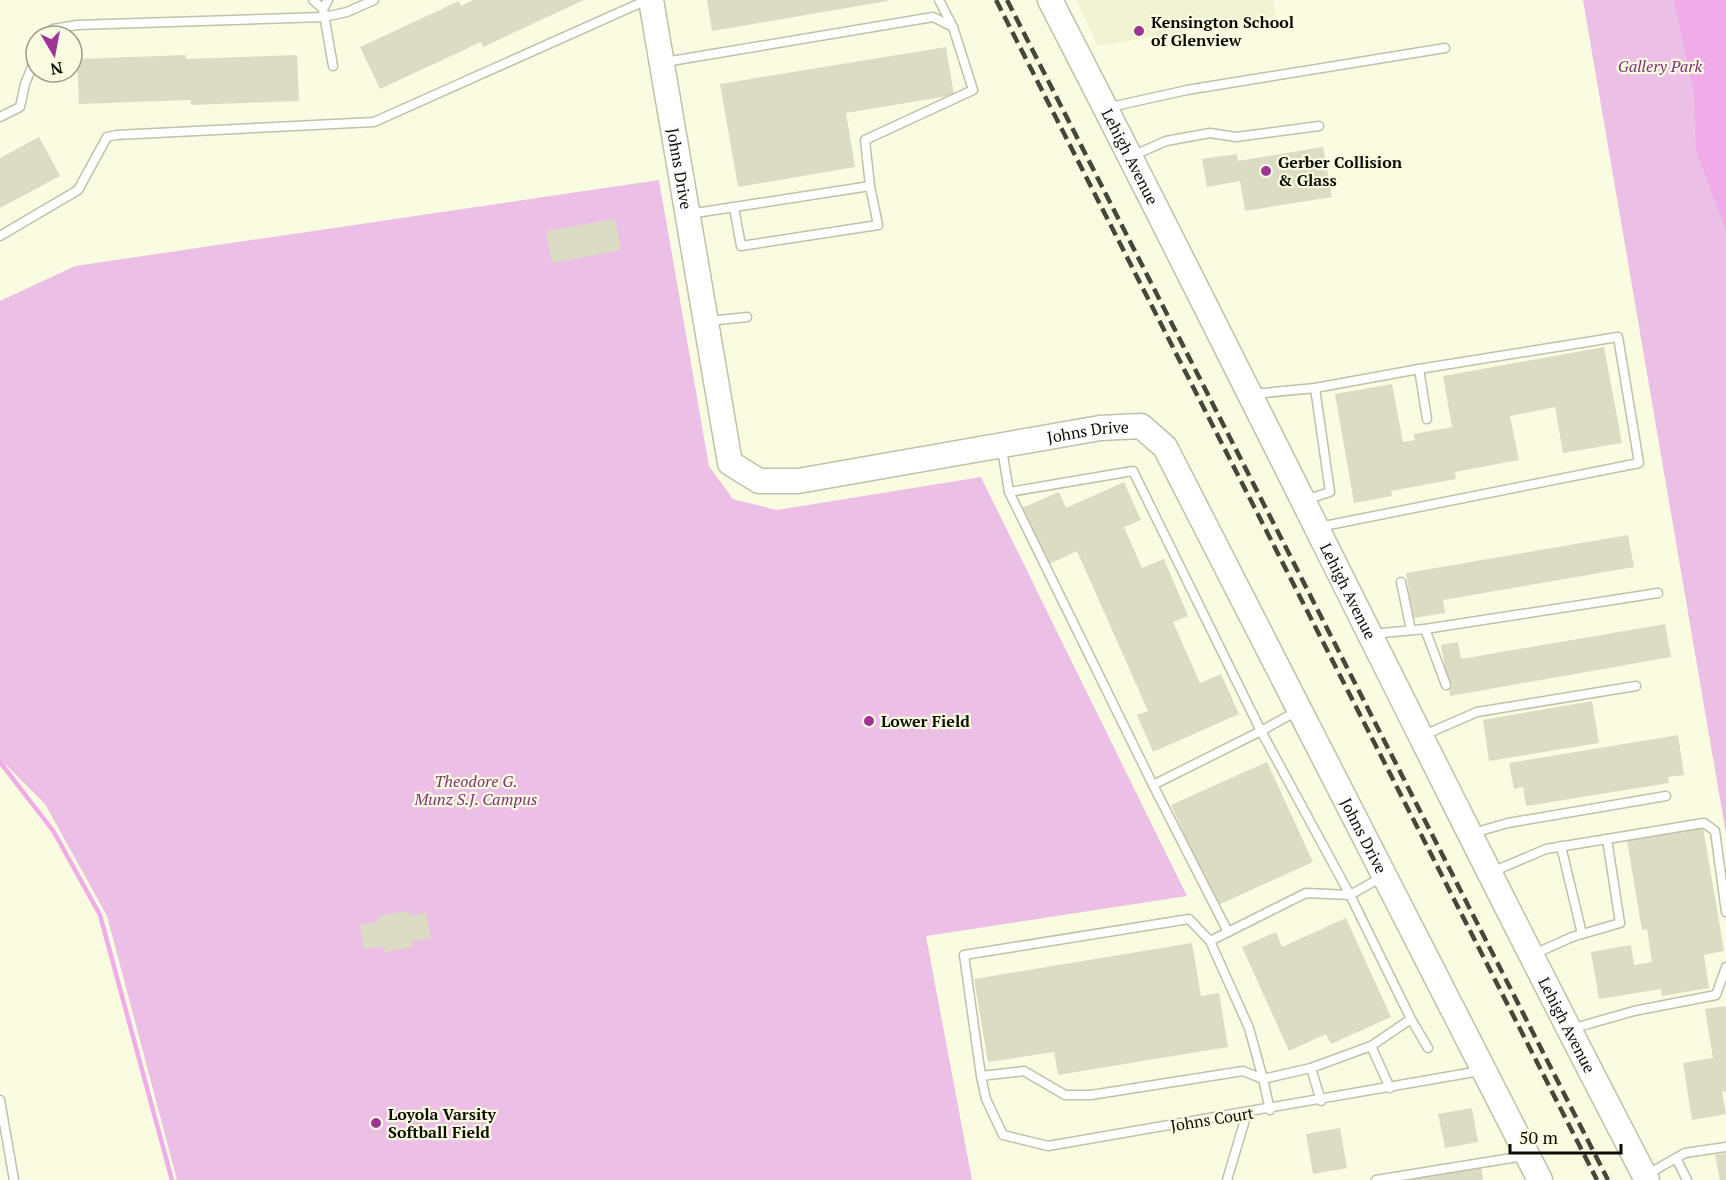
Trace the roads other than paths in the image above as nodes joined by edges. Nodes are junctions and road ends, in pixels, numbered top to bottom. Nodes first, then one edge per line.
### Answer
1 (313, 0) edge
2 (328, 0) edge
3 (374, 0) edge
4 (649, 0) edge
5 (939, 0) edge
6 (1050, 0) edge
7 (324, 13) junction
8 (84, 25) edge
9 (953, 27) junction
10 (1445, 48) dead end
11 (663, 62) junction
12 (333, 66) dead end
13 (25, 84) edge
14 (1106, 108) junction
15 (0, 117) edge
16 (1319, 126) dead end
17 (1131, 156) junction
18 (870, 186) junction
19 (734, 207) junction
20 (688, 214) junction
21 (0, 236) edge
22 (747, 317) dead end
23 (706, 322) junction
24 (1419, 369) junction
25 (1315, 387) junction
26 (1249, 395) junction
27 (1427, 419) dead end
28 (1001, 445) junction
29 (1009, 492) junction
30 (1302, 502) junction
31 (1315, 528) junction
32 (1401, 582) dead end
33 (1658, 593) dead end
34 (1425, 629) junction
35 (1411, 630) junction
36 (1369, 634) junction
37 (1446, 685) dead end
38 (1636, 687) dead end
39 (1300, 710) junction
40 (1261, 731) junction
41 (1420, 736) junction
42 (1153, 785) junction
43 (1666, 796) dead end
44 (1470, 834) junction
45 (1607, 839) junction
46 (1562, 846) junction
47 (1490, 873) junction
48 (1385, 876) junction
49 (1350, 895) junction
50 (1726, 912) edge
51 (1228, 932) junction
52 (1582, 934) junction
53 (1210, 941) junction
54 (1532, 955) junction
55 (1726, 967) edge
56 (1411, 1019) junction
57 (1570, 1029) junction
58 (1371, 1047) junction
59 (1428, 1048) dead end
60 (1311, 1068) junction
61 (1484, 1071) junction
62 (981, 1076) junction
63 (1263, 1079) junction
64 (1390, 1088) junction
65 (0, 1100) edge
66 (1321, 1101) junction
67 (1270, 1110) junction
68 (1247, 1113) junction
69 (1726, 1147) edge
70 (1528, 1155) junction
71 (1676, 1158) junction
72 (1646, 1178) edge
73 (14, 1180) edge
74 (1227, 1180) edge
75 (1376, 1180) edge
76 (1540, 1180) edge
77 (1687, 1180) edge

1 - 7 lane
2 - 7 lane
3 - 7 lane
4 - 11 street, Johns Drive
4 - 21 lane
5 - 9 lane
6 - 14 street, Lehigh Avenue
7 - 8 lane
7 - 12 lane
9 - 11 lane
9 - 18 lane
10 - 14 lane
11 - 20 street, Johns Drive
13 - 15 lane
14 - 17 street, Lehigh Avenue
16 - 17 lane
17 - 26 street, Lehigh Avenue
18 - 19 lane
18 - 19 lane
19 - 20 lane
20 - 23 street, Johns Drive
22 - 23 lane
23 - 28 street, Johns Drive
24 - 25 lane
24 - 27 lane
24 - 31 lane
25 - 26 lane
25 - 30 lane
26 - 30 street, Lehigh Avenue
28 - 29 lane
28 - 39 street, Johns Drive
29 - 40 lane
29 - 42 lane
30 - 31 street, Lehigh Avenue
31 - 36 street, Lehigh Avenue
32 - 35 lane
33 - 34 lane
34 - 35 lane
34 - 37 lane
35 - 36 lane
36 - 41 street, Lehigh Avenue
38 - 41 lane
39 - 40 lane
39 - 48 street, Johns Drive
40 - 42 lane
40 - 49 lane
41 - 44 street, Lehigh Avenue
42 - 51 lane
43 - 44 lane
44 - 47 street, Lehigh Avenue
45 - 46 lane
45 - 50 lane
45 - 52 lane
46 - 47 lane
46 - 52 lane
47 - 54 street, Lehigh Avenue
48 - 49 lane
48 - 61 street, Johns Drive
49 - 51 lane
49 - 56 lane
51 - 53 lane
52 - 54 lane
53 - 62 lane
53 - 63 lane
54 - 57 street, Lehigh Avenue
55 - 57 lane
56 - 58 lane
56 - 59 lane
57 - 72 street, Lehigh Avenue
58 - 60 lane
58 - 64 lane
60 - 63 lane
60 - 66 lane
61 - 64 lane, Johns Court
61 - 70 street, Johns Drive
62 - 63 lane
62 - 68 lane, Johns Court
63 - 67 lane
64 - 66 lane, Johns Court
65 - 73 lane
66 - 67 lane, Johns Court
67 - 68 lane, Johns Court
68 - 74 lane
69 - 71 lane
70 - 75 lane
70 - 76 street, Johns Drive
71 - 72 lane
71 - 77 lane

